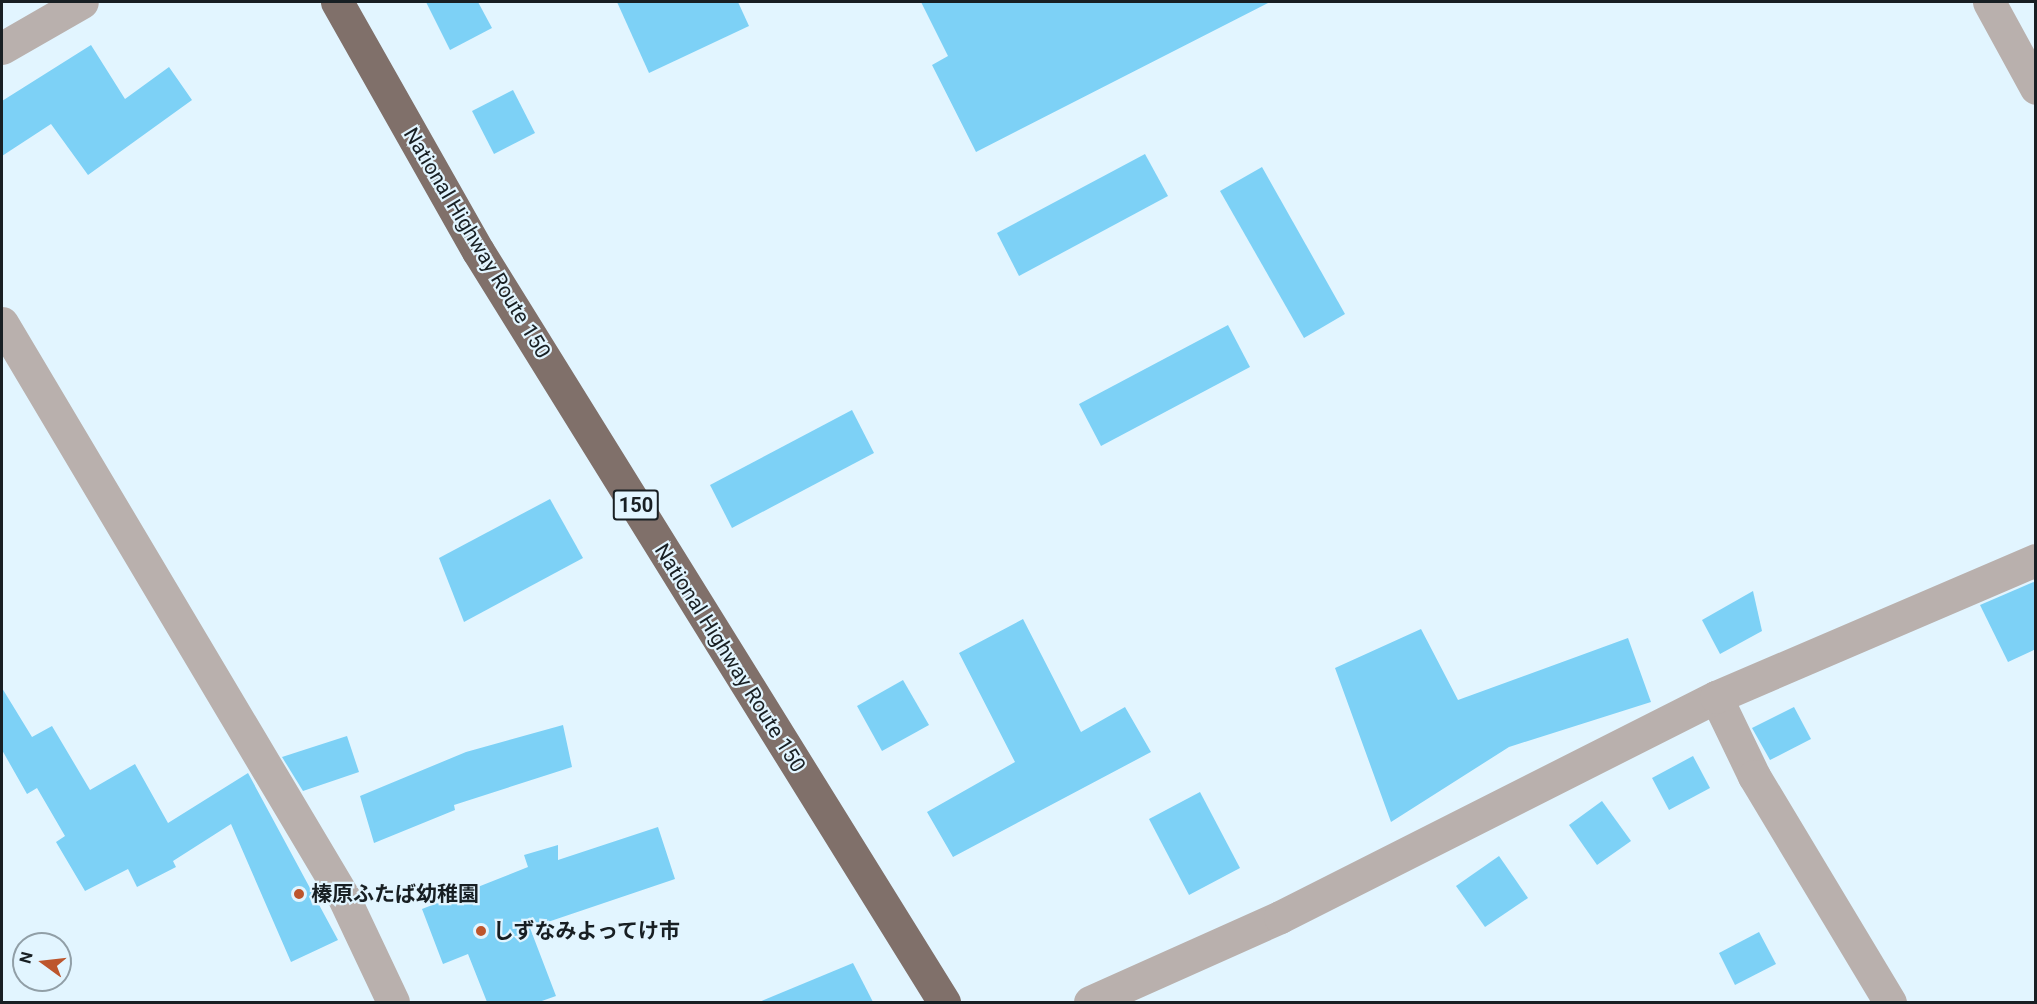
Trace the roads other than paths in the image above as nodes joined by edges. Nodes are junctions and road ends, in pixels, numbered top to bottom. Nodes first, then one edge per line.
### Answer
1 (82, 2) edge
2 (337, 2) edge
3 (1989, 2) edge
4 (2, 48) edge
5 (2036, 88) edge
6 (2, 323) edge
7 (2036, 560) edge
8 (1716, 698) junction
9 (393, 1002) edge
10 (944, 1002) edge
11 (1090, 1002) edge
12 (1890, 1002) edge

1 - 4 street
2 - 10 highway, National Highway Route 150 / 150
3 - 5 street
6 - 9 street
7 - 8 street
8 - 11 street
8 - 12 street

